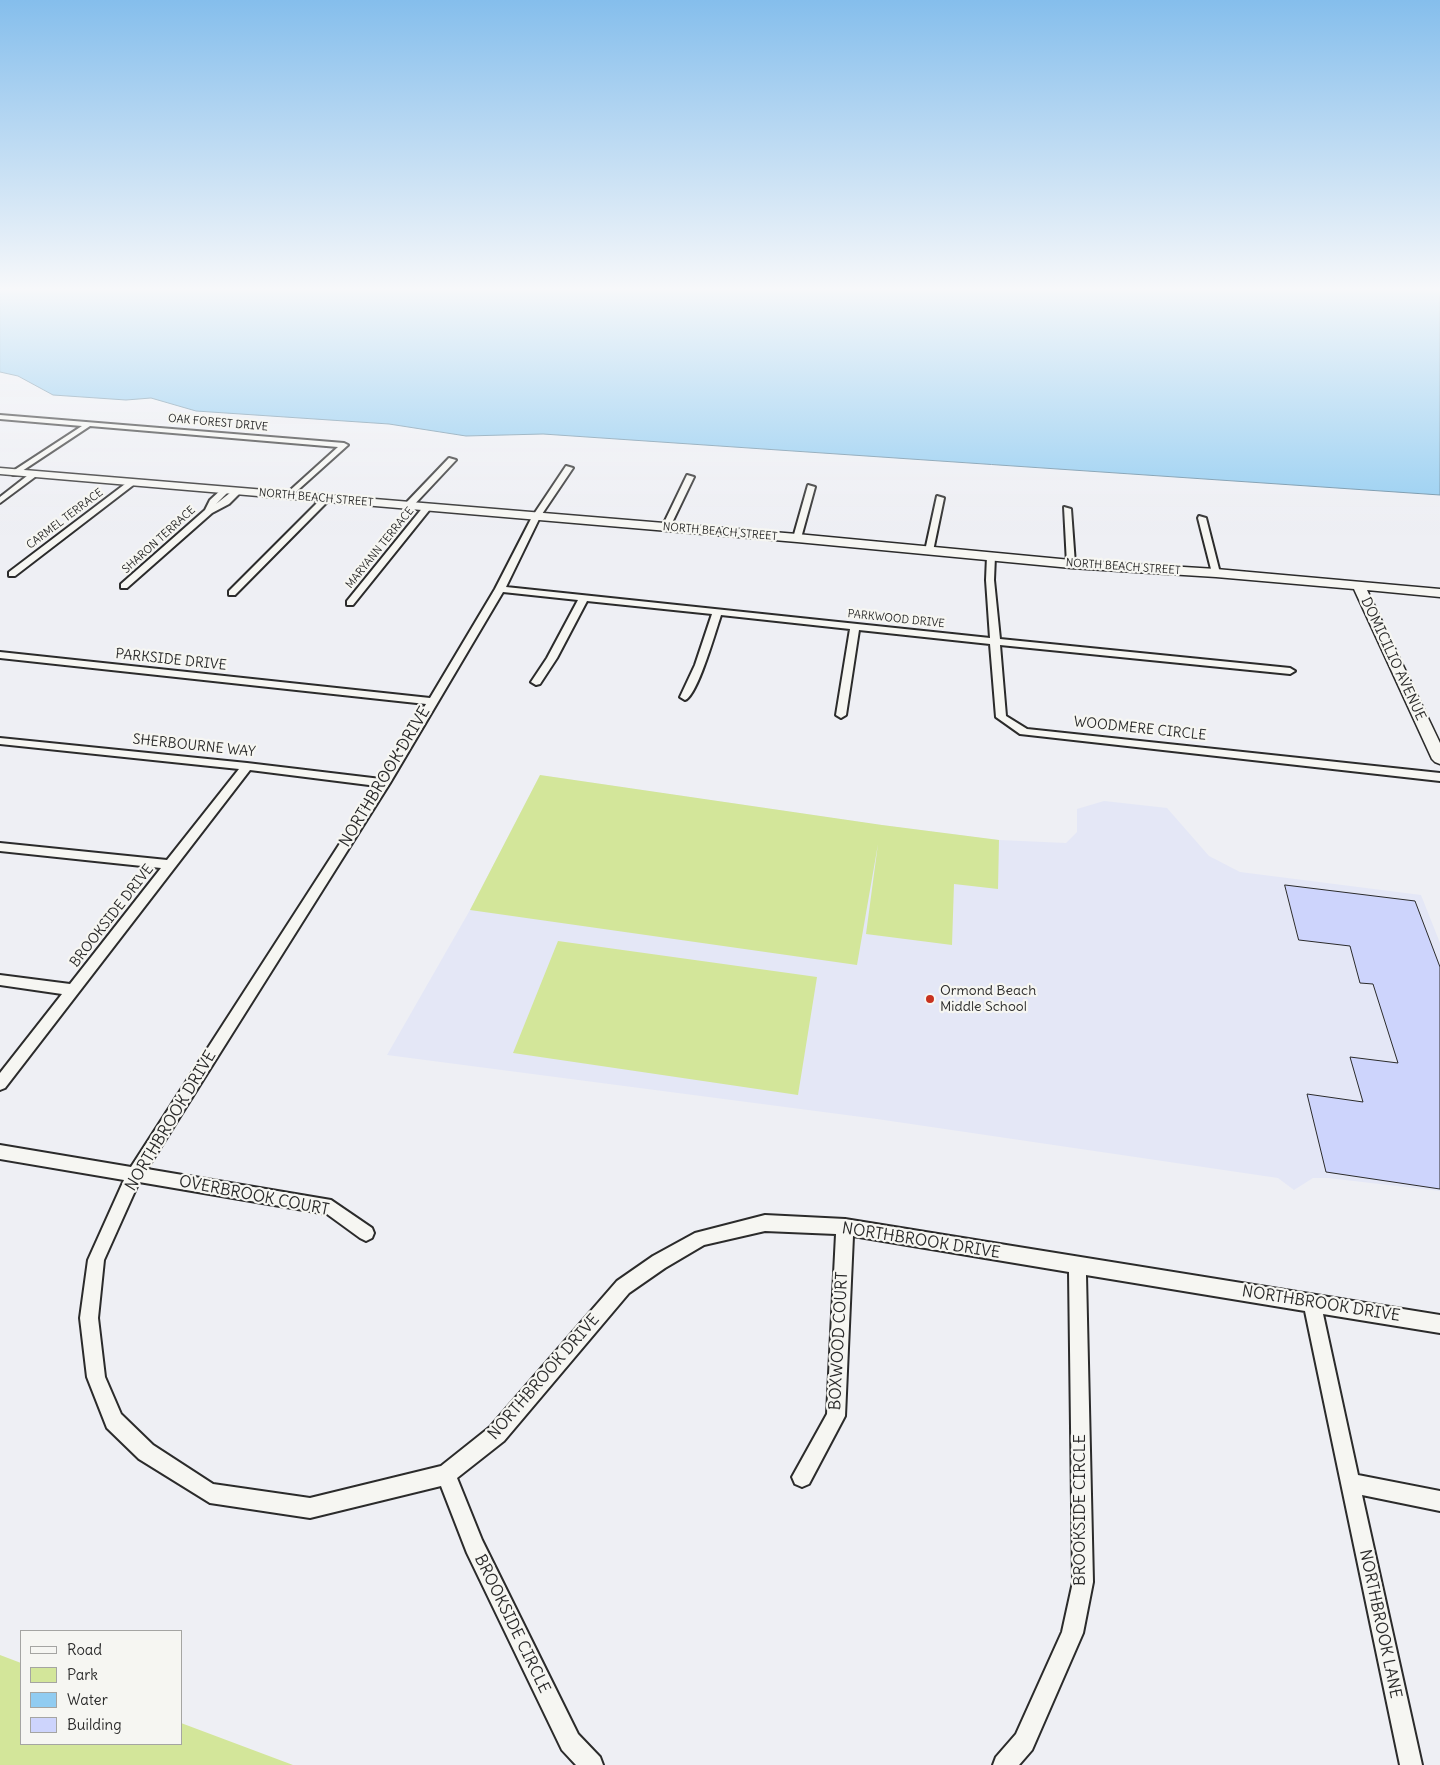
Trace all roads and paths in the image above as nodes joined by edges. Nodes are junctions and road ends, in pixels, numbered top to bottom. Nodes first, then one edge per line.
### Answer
1 (0, 417) edge
2 (89, 424) junction
3 (452, 460) dead end
4 (569, 468) dead end
5 (0, 471) edge
6 (16, 473) junction
7 (35, 474) junction
8 (690, 477) dead end
9 (132, 483) junction
10 (811, 487) dead end
11 (232, 491) junction
12 (289, 496) junction
13 (940, 498) dead end
14 (326, 499) junction
15 (0, 500) edge
16 (408, 506) junction
17 (427, 508) junction
18 (1067, 509) dead end
19 (536, 517) junction
20 (1202, 518) dead end
21 (666, 527) junction
22 (797, 538) junction
23 (929, 551) junction
24 (991, 556) junction
25 (1071, 564) junction
26 (1216, 573) junction
27 (12, 574) dead end
28 (124, 586) dead end
29 (1359, 586) junction
30 (500, 589) junction
31 (232, 593) dead end
32 (1440, 593) edge
33 (584, 598) junction
34 (350, 603) dead end
35 (717, 612) junction
36 (855, 627) junction
37 (994, 642) junction
38 (0, 655) edge
39 (1290, 671) dead end
40 (536, 682) dead end
41 (685, 697) dead end
42 (431, 701) junction
43 (841, 715) dead end
44 (0, 741) edge
45 (1440, 759) edge
46 (247, 766) junction
47 (1440, 777) edge
48 (384, 783) junction
49 (0, 847) edge
50 (171, 865) junction
51 (0, 980) edge
52 (72, 990) junction
53 (0, 1084) edge
54 (0, 1152) edge
55 (135, 1174) junction
56 (845, 1227) junction
57 (366, 1234) dead end
58 (1077, 1266) junction
59 (1312, 1302) junction
60 (1440, 1324) edge
61 (446, 1475) junction
62 (802, 1477) dead end
63 (1350, 1483) junction
64 (1440, 1501) edge
65 (592, 1765) edge
66 (1004, 1765) edge
67 (1411, 1765) edge

1 - 2 street, OAK FOREST DRIVE
2 - 6 street
2 - 12 street, OAK FOREST DRIVE
3 - 16 street
4 - 19 street, NORTHBROOK DRIVE
5 - 6 street, NORTH BEACH STREET
6 - 7 street, NORTH BEACH STREET
7 - 9 street, NORTH BEACH STREET
7 - 15 street
8 - 21 street
9 - 11 street, NORTH BEACH STREET
9 - 27 street, CARMEL TERRACE
10 - 22 street
11 - 12 street, NORTH BEACH STREET
11 - 28 street, SHARON TERRACE
12 - 14 street, NORTH BEACH STREET
13 - 23 street
14 - 16 street, NORTH BEACH STREET
14 - 31 street
16 - 17 street, NORTH BEACH STREET
17 - 19 street, NORTH BEACH STREET
17 - 34 street, MARYANN TERRACE
18 - 25 street
19 - 21 street, NORTH BEACH STREET
19 - 30 street, NORTHBROOK DRIVE
20 - 26 street
21 - 22 street, NORTH BEACH STREET
22 - 23 street, NORTH BEACH STREET
23 - 24 street, NORTH BEACH STREET
24 - 25 street, NORTH BEACH STREET
24 - 37 street, WOODMERE CIRCLE
25 - 26 street, NORTH BEACH STREET
26 - 29 street, NORTH BEACH STREET
29 - 32 street, NORTH BEACH STREET
29 - 45 street, DOMICILIO AVENUE
30 - 33 street, PARKWOOD DRIVE
30 - 42 street, NORTHBROOK DRIVE
33 - 35 street, PARKWOOD DRIVE
33 - 40 street
35 - 36 street, PARKWOOD DRIVE
35 - 41 street
36 - 37 street, PARKWOOD DRIVE
36 - 43 street
37 - 39 street, PARKWOOD DRIVE
37 - 47 street, WOODMERE CIRCLE
38 - 42 street, PARKSIDE DRIVE
42 - 48 street, NORTHBROOK DRIVE
44 - 46 street, SHERBOURNE WAY
46 - 48 street, SHERBOURNE WAY
46 - 50 street, BROOKSIDE DRIVE
48 - 55 street, NORTHBROOK DRIVE
49 - 50 street
50 - 52 street, BROOKSIDE DRIVE
51 - 52 street
52 - 53 street, BROOKSIDE DRIVE
54 - 55 street, OVERBROOK COURT
55 - 57 street, OVERBROOK COURT
55 - 61 street, NORTHBROOK DRIVE
56 - 58 street, NORTHBROOK DRIVE
56 - 61 street, NORTHBROOK DRIVE
56 - 62 street, BOXWOOD COURT
58 - 59 street, NORTHBROOK DRIVE
58 - 66 street, BROOKSIDE CIRCLE
59 - 60 street, NORTHBROOK DRIVE
59 - 63 street, NORTHBROOK LANE
61 - 65 street, BROOKSIDE CIRCLE
63 - 64 street
63 - 67 street, NORTHBROOK LANE

